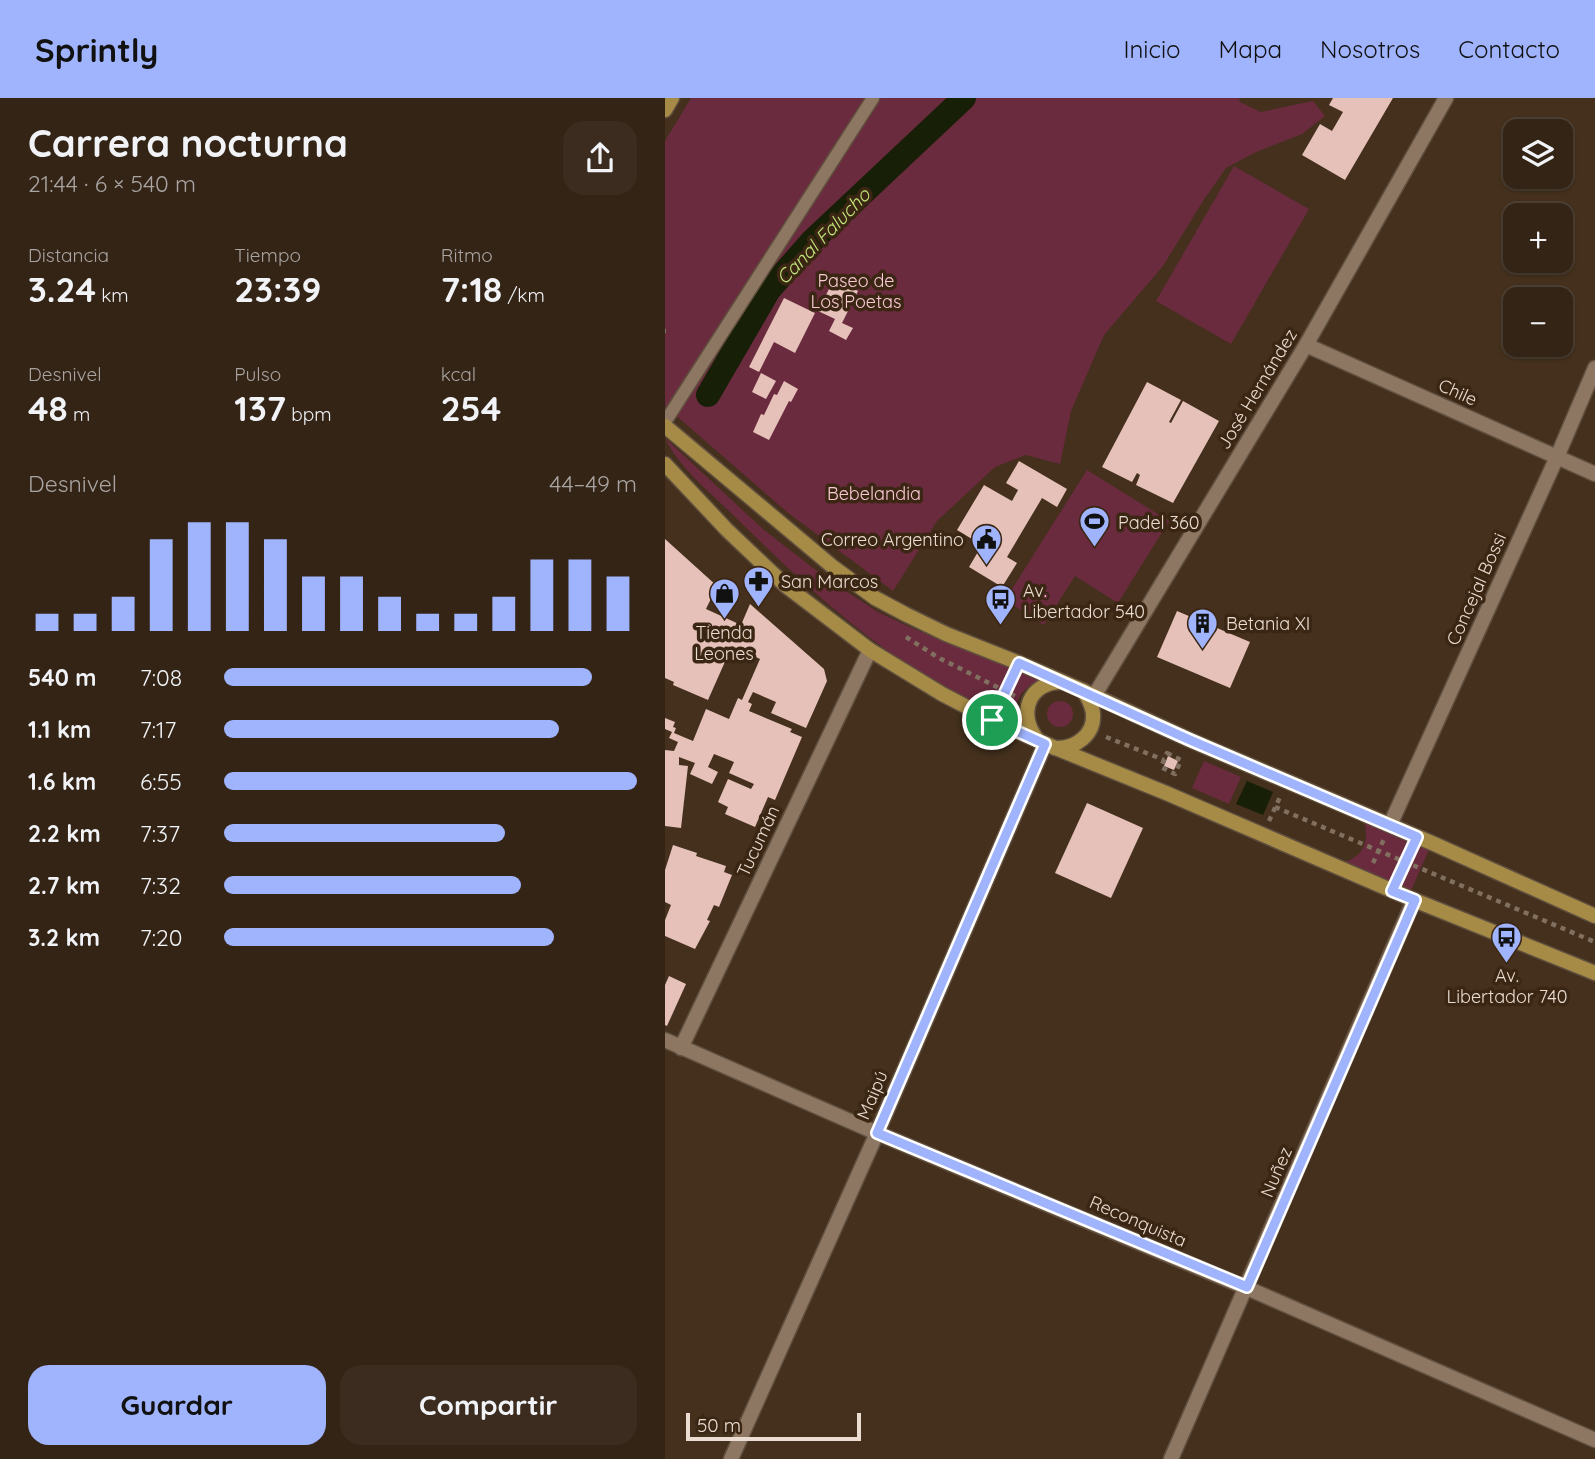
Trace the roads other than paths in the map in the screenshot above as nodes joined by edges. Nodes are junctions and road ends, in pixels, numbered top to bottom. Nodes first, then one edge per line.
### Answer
1 (672, 98) edge
2 (873, 98) edge
3 (1446, 98) edge
4 (665, 110) edge
5 (1306, 345) junction
6 (1595, 368) edge
7 (665, 424) edge
8 (1557, 457) junction
9 (665, 464) edge
10 (1595, 474) edge
11 (672, 477) edge
12 (870, 650) junction
13 (1064, 682) junction
14 (1089, 694) junction
15 (1045, 744) junction
16 (1390, 825) junction
17 (1415, 900) junction
18 (1595, 916) edge
19 (1595, 973) edge
20 (665, 1040) edge
21 (681, 1048) junction
22 (877, 1133) junction
23 (1247, 1287) junction
24 (1595, 1440) edge
25 (731, 1459) edge
26 (1171, 1459) edge

1 - 4 main road
2 - 7 lane
3 - 5 street, José Hernández
5 - 8 street, Chile
5 - 14 street, José Hernández
6 - 8 street, Concejal Bossi
7 - 13 main road
8 - 10 street, Chile
8 - 16 street, Concejal Bossi
9 - 11 main road
11 - 12 main road
12 - 15 main road
12 - 21 street, Tucumán
13 - 14 main road
13 - 15 main road
14 - 15 main road
14 - 16 main road
15 - 17 main road
15 - 22 street, Maipú
16 - 18 main road
17 - 19 main road
17 - 23 street, Nuñez
20 - 21 street, Reconquista
21 - 22 street, Reconquista
22 - 23 street, Reconquista
22 - 25 street, Maipú
23 - 24 street, Reconquista
23 - 26 street, Nuñez

